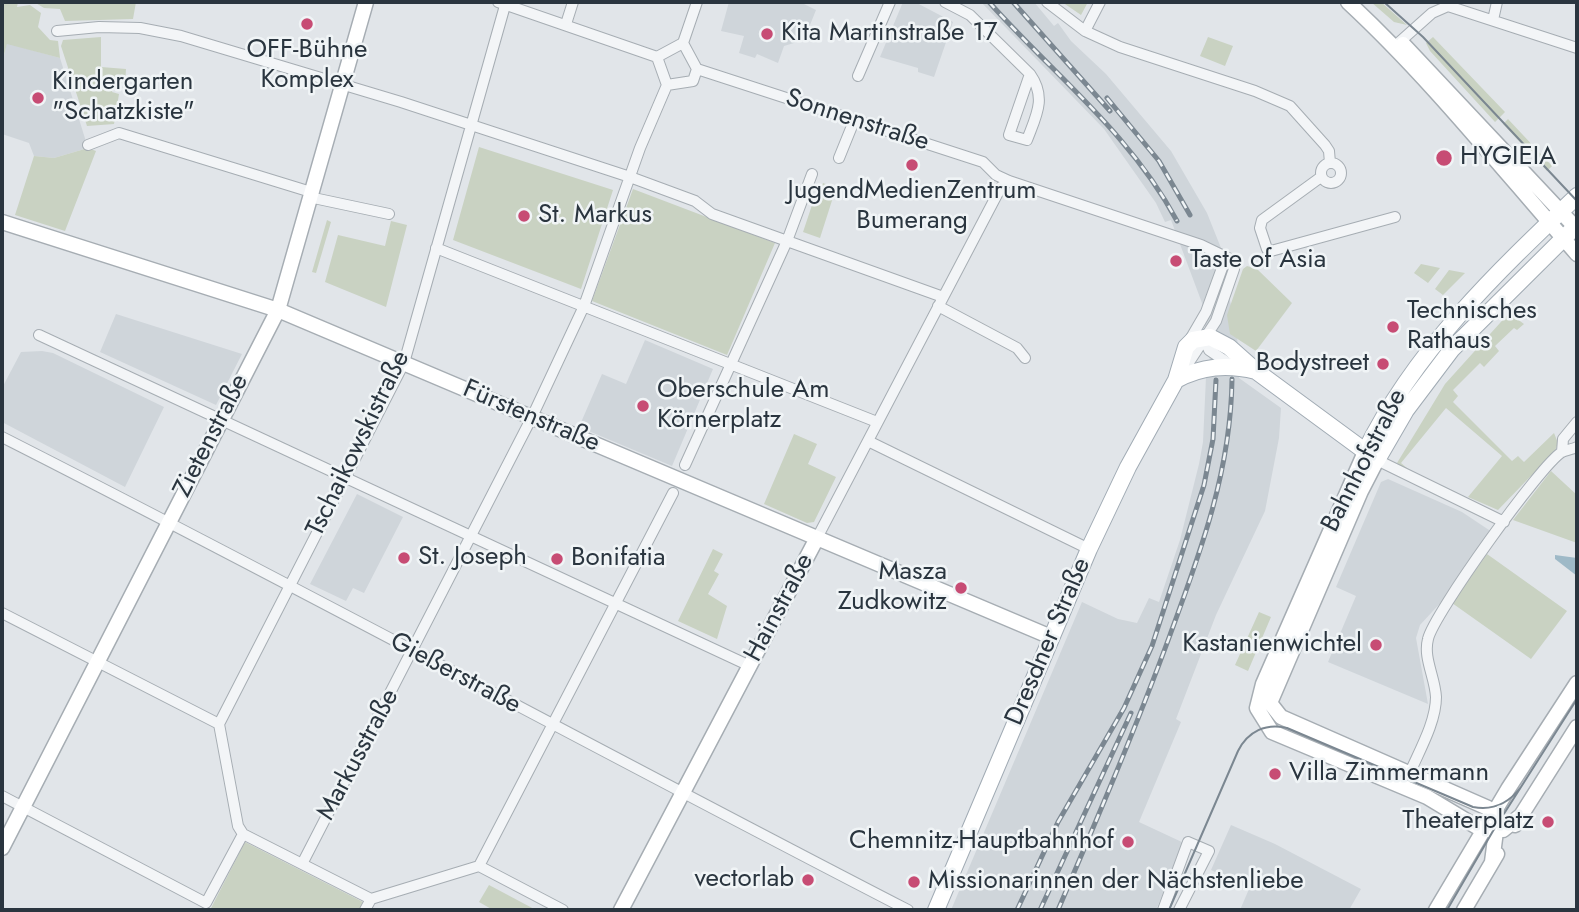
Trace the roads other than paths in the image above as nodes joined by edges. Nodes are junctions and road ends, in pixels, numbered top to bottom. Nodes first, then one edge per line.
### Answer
1 (366, 2) edge
2 (503, 2) edge
3 (573, 2) edge
4 (697, 2) edge
5 (890, 2) edge
6 (945, 2) edge
7 (1047, 2) edge
8 (1100, 2) edge
9 (1348, 2) edge
10 (1360, 2) edge
11 (1497, 2) edge
12 (1493, 20) junction
13 (566, 24) junction
14 (57, 31) dead end
15 (1085, 31) junction
16 (683, 43) junction
17 (1398, 44) junction
18 (1577, 48) edge
19 (657, 57) junction
20 (697, 69) junction
21 (1030, 74) junction
22 (858, 76) dead end
23 (342, 85) junction
24 (667, 85) junction
25 (854, 121) junction
26 (471, 124) junction
27 (88, 145) dead end
28 (839, 158) dead end
29 (1330, 163) junction
30 (812, 174) dead end
31 (630, 177) junction
32 (1321, 177) junction
33 (1009, 181) junction
34 (310, 195) junction
35 (1577, 196) edge
36 (389, 214) dead end
37 (1395, 216) dead end
38 (1556, 217) junction
39 (2, 222) edge
40 (1573, 229) edge
41 (787, 241) junction
42 (436, 248) junction
43 (1577, 254) edge
44 (1226, 257) junction
45 (941, 301) junction
46 (584, 306) junction
47 (278, 310) junction
48 (1204, 316) junction
49 (38, 335) dead end
50 (1205, 338) junction
51 (1186, 347) junction
52 (1025, 358) dead end
53 (404, 363) junction
54 (730, 364) junction
55 (1233, 367) junction
56 (1256, 371) junction
57 (1176, 380) junction
58 (533, 417) junction
59 (220, 420) junction
60 (877, 422) junction
61 (1577, 422) edge
62 (2, 437) edge
63 (868, 441) junction
64 (1577, 447) edge
65 (1562, 452) junction
66 (1371, 456) junction
67 (685, 465) dead end
68 (346, 478) junction
69 (673, 493) dead end
70 (169, 521) junction
71 (1504, 522) junction
72 (473, 537) junction
73 (817, 538) junction
74 (1089, 549) junction
75 (288, 586) junction
76 (618, 603) junction
77 (2, 613) edge
78 (1051, 637) junction
79 (413, 653) junction
80 (97, 662) junction
81 (750, 666) junction
82 (1577, 683) edge
83 (219, 724) junction
84 (554, 726) junction
85 (1577, 727) edge
86 (1406, 781) junction
87 (682, 794) junction
88 (2, 796) edge
89 (23, 807) junction
90 (1492, 814) junction
91 (1520, 817) junction
92 (1489, 831) junction
93 (243, 834) junction
94 (2, 848) edge
95 (1492, 862) junction
96 (302, 864) junction
97 (480, 866) junction
98 (371, 899) junction
99 (365, 910) edge
100 (563, 910) edge
101 (621, 910) edge
102 (908, 910) edge
103 (936, 910) edge
104 (1163, 910) edge
105 (1179, 910) edge
106 (1436, 910) edge
107 (1464, 910) edge

1 - 23 street, Zietenstraße
2 - 13 street
2 - 26 street, Tschaikowskistraße
3 - 13 street
4 - 16 street
5 - 22 street
6 - 21 street
7 - 15 street
8 - 15 street
9 - 17 street
10 - 17 street
11 - 12 street
12 - 17 street
12 - 18 street
13 - 19 street
14 - 23 street
15 - 29 street
16 - 19 street
16 - 20 street
17 - 38 street
19 - 24 street
20 - 24 street
20 - 25 street, Sonnenstraße
21 - 21 street
23 - 26 street
23 - 34 street, Zietenstraße
24 - 31 street, Markusstraße
25 - 28 street
25 - 33 street, Sonnenstraße
26 - 31 street
26 - 42 street, Tschaikowskistraße
27 - 34 street
29 - 32 street
29 - 32 street
30 - 41 street
31 - 41 street
31 - 46 street, Markusstraße
32 - 37 street
33 - 44 street, Sonnenstraße
33 - 45 street, Hainstraße
34 - 36 street
34 - 47 street, Zietenstraße
35 - 38 main road, Bahnhofstraße
38 - 40 street
38 - 66 main road, Bahnhofstraße
39 - 47 street, Fürstenstraße
40 - 43 street
40 - 66 main road, Bahnhofstraße
41 - 45 street
41 - 54 street
42 - 46 street
42 - 53 street, Tschaikowskistraße
44 - 48 street
44 - 50 street, Dresdner Straße
45 - 52 street
45 - 60 street, Hainstraße
46 - 54 street
46 - 58 street, Markusstraße
47 - 53 street, Fürstenstraße
47 - 59 street, Zietenstraße
48 - 50 street
48 - 51 street
49 - 59 street
50 - 51 main road
50 - 55 street
50 - 56 main road
50 - 57 street, Dresdner Straße
51 - 57 main road, Dresdner Straße
53 - 58 street, Fürstenstraße
53 - 68 street, Tschaikowskistraße
54 - 60 street
54 - 67 street
55 - 56 main road
55 - 57 main road
56 - 66 main road
57 - 74 main road, Dresdner Straße
58 - 72 street, Markusstraße
58 - 73 street, Fürstenstraße
59 - 68 street
59 - 70 street, Zietenstraße
60 - 63 street, Hainstraße
61 - 65 street
62 - 70 street, Gießerstraße
63 - 73 street, Hainstraße
63 - 74 street
64 - 65 street
65 - 71 street
66 - 71 street
66 - 86 street, Bahnhofstraße
68 - 72 street
68 - 75 street, Tschaikowskistraße
69 - 76 street
70 - 75 street, Gießerstraße
70 - 80 street, Zietenstraße
71 - 86 street
72 - 76 street
72 - 79 street, Markusstraße
73 - 78 street, Fürstenstraße
73 - 81 street, Hainstraße
74 - 78 main road, Dresdner Straße
75 - 79 street, Gießerstraße
75 - 83 street, Tschaikowskistraße
76 - 81 street
76 - 84 street
77 - 80 street
78 - 103 main road, Dresdner Straße
79 - 84 street, Gießerstraße
79 - 96 street, Markusstraße
80 - 83 street
80 - 89 street, Zietenstraße
81 - 87 street, Hainstraße
82 - 90 street
83 - 93 street
84 - 87 street, Gießerstraße
84 - 97 street
85 - 91 street
86 - 90 street
86 - 92 street
87 - 101 street, Hainstraße
87 - 102 street, Gießerstraße
88 - 89 street
89 - 93 street
89 - 94 street, Zietenstraße
90 - 92 street
91 - 92 street
91 - 95 street
92 - 95 street
92 - 106 street
93 - 96 street
95 - 107 street
96 - 98 street
97 - 98 street
97 - 100 street
98 - 99 street
104 - 105 street

